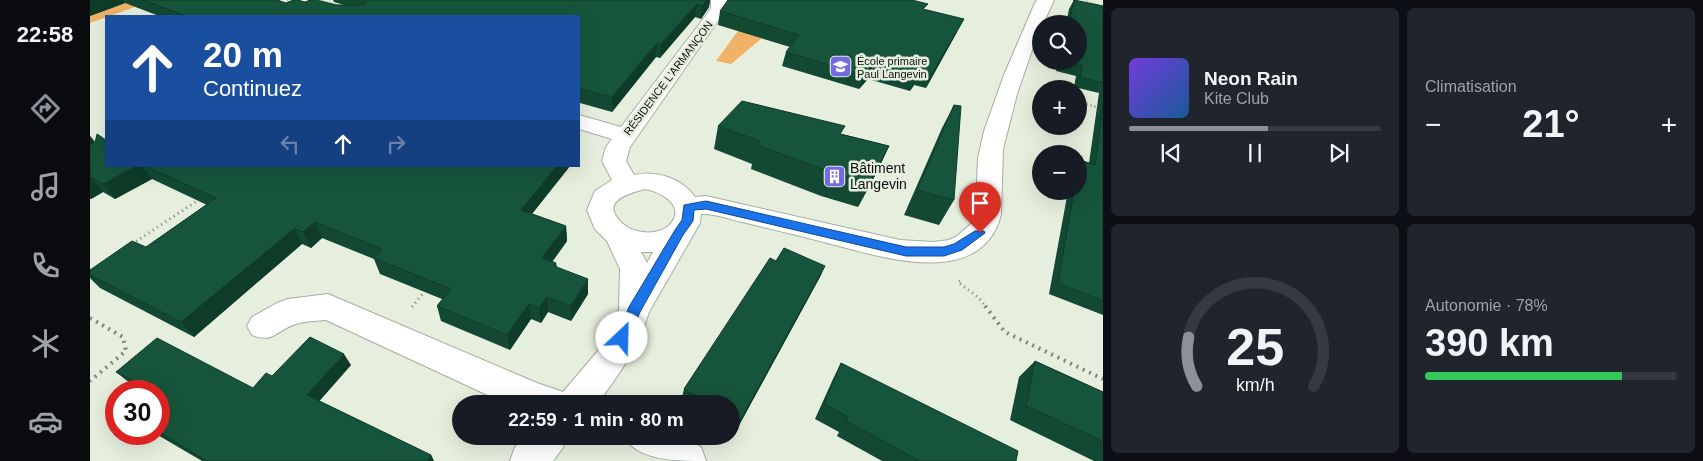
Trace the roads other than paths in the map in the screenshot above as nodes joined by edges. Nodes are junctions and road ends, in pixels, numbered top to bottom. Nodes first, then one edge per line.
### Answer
1 (296, 0) edge
2 (719, 0) edge
3 (1046, 0) edge
4 (355, 15) edge
5 (580, 122) edge
6 (625, 136) junction
7 (626, 183) junction
8 (683, 220) junction
9 (619, 236) junction
10 (634, 310) junction
11 (263, 326) dead end
12 (525, 395) edge
13 (582, 395) edge
14 (542, 445) edge
15 (658, 445) edge
16 (529, 461) edge
17 (687, 461) edge

1 - 4 street
2 - 6 street, RÉSIDENCE L'ARMANÇON
3 - 8 street
5 - 6 street
6 - 7 street, RÉSIDENCE L'ARMANÇON
7 - 8 street
7 - 9 street
8 - 9 street
8 - 10 street
9 - 10 street
10 - 13 street
11 - 12 street
14 - 16 street
15 - 17 street

